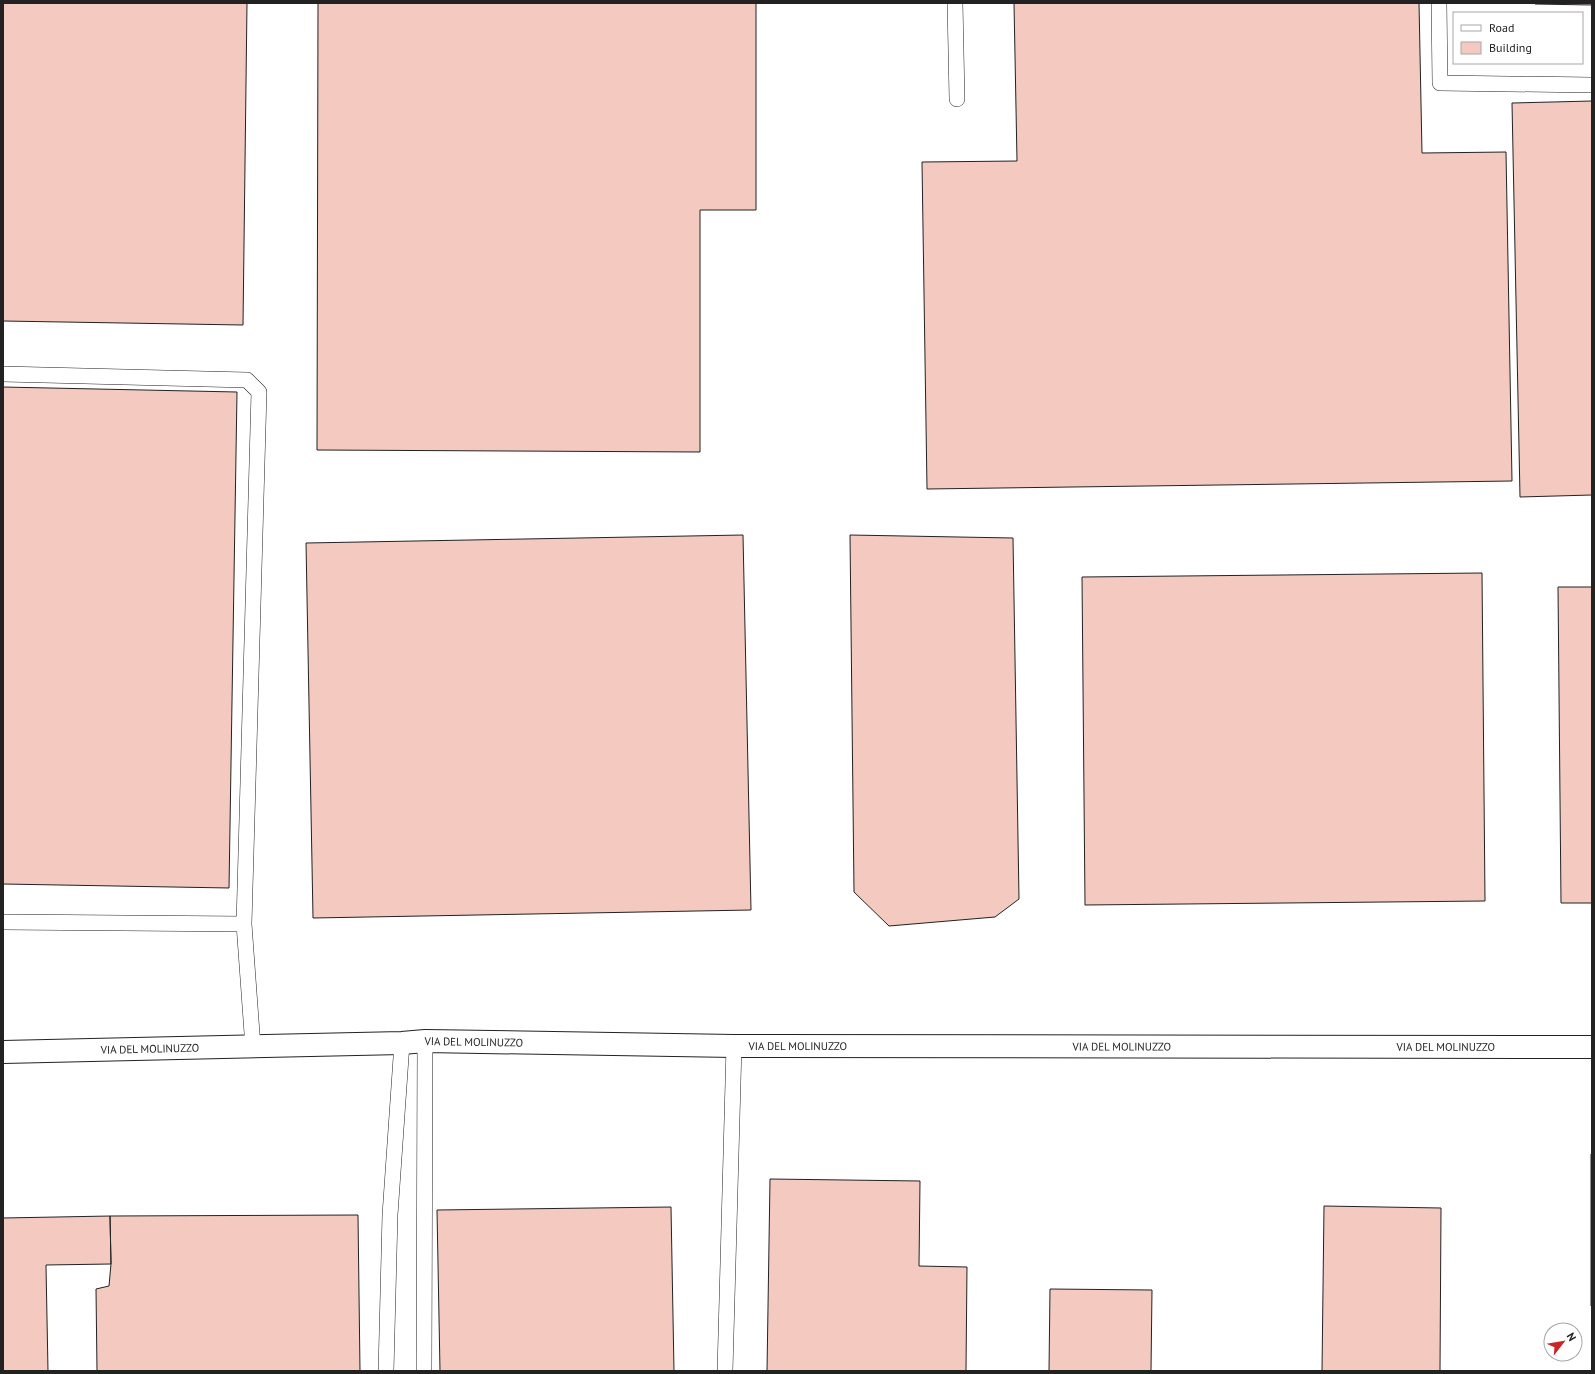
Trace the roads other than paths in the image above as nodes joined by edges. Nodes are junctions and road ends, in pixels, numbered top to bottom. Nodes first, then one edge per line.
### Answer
1 (955, 3) edge
2 (1439, 3) edge
3 (1592, 85) edge
4 (957, 99) dead end
5 (3, 374) edge
6 (3, 922) edge
7 (244, 924) junction
8 (425, 1041) junction
9 (402, 1043) junction
10 (734, 1046) junction
11 (253, 1047) junction
12 (1592, 1047) edge
13 (3, 1052) edge
14 (386, 1371) edge
15 (424, 1371) edge
16 (725, 1371) edge

1 - 4 lane
2 - 3 lane
5 - 7 lane
6 - 7 lane
7 - 11 lane
8 - 9 street, VIA DEL MOLINUZZO
8 - 10 street, VIA DEL MOLINUZZO
8 - 15 lane
9 - 11 street, VIA DEL MOLINUZZO
9 - 14 lane
10 - 12 street, VIA DEL MOLINUZZO
10 - 16 lane
11 - 13 street, VIA DEL MOLINUZZO

